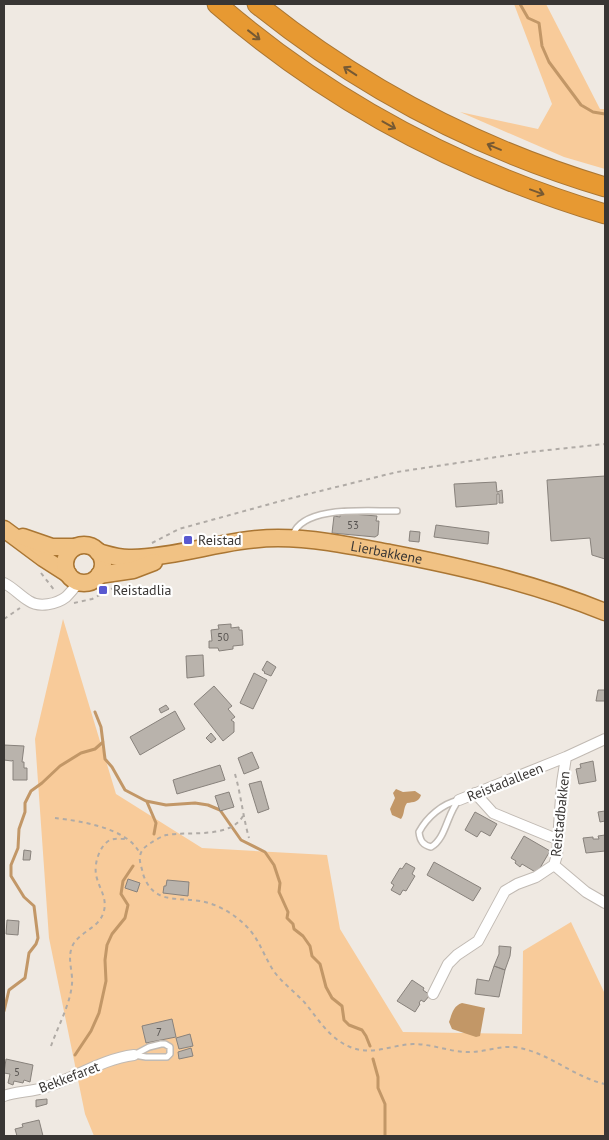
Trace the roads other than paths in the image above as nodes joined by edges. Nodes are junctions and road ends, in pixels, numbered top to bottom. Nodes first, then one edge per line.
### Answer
1 (217, 4) edge
2 (257, 4) edge
3 (605, 187) edge
4 (605, 214) edge
5 (397, 511) dead end
6 (9, 532) edge
7 (292, 538) junction
8 (75, 547) junction
9 (159, 549) junction
10 (98, 552) junction
11 (98, 575) junction
12 (74, 578) junction
13 (4, 583) edge
14 (605, 612) edge
15 (605, 739) edge
16 (566, 758) junction
17 (475, 793) junction
18 (459, 800) junction
19 (558, 839) junction
20 (554, 865) junction
21 (605, 903) edge
22 (433, 994) dead end
23 (134, 1055) junction
24 (4, 1096) edge

1 -> 4 highway
3 -> 2 highway
5 - 7 lane
6 - 8 main road
6 - 12 main road
7 - 9 main road, Lierbakkene
7 - 14 main road, Lierbakkene
8 - 10 main road
8 - 12 main road
9 - 10 main road, Lierbakkene
9 - 11 main road, Lierbakkene
10 - 11 main road
11 - 12 main road
12 - 13 street
15 - 16 street, Reistadalleen
16 - 17 street, Reistadalleen
16 - 19 street, Reistadbakken
17 - 18 street, Reistadalleen
17 - 19 street
18 - 18 lane, Reistadalleen
19 - 20 street, Reistadbakken
20 - 21 street, Reistadbakken
20 - 22 street
23 - 23 lane, Bekkefaret
23 - 24 street, Bekkefaret

